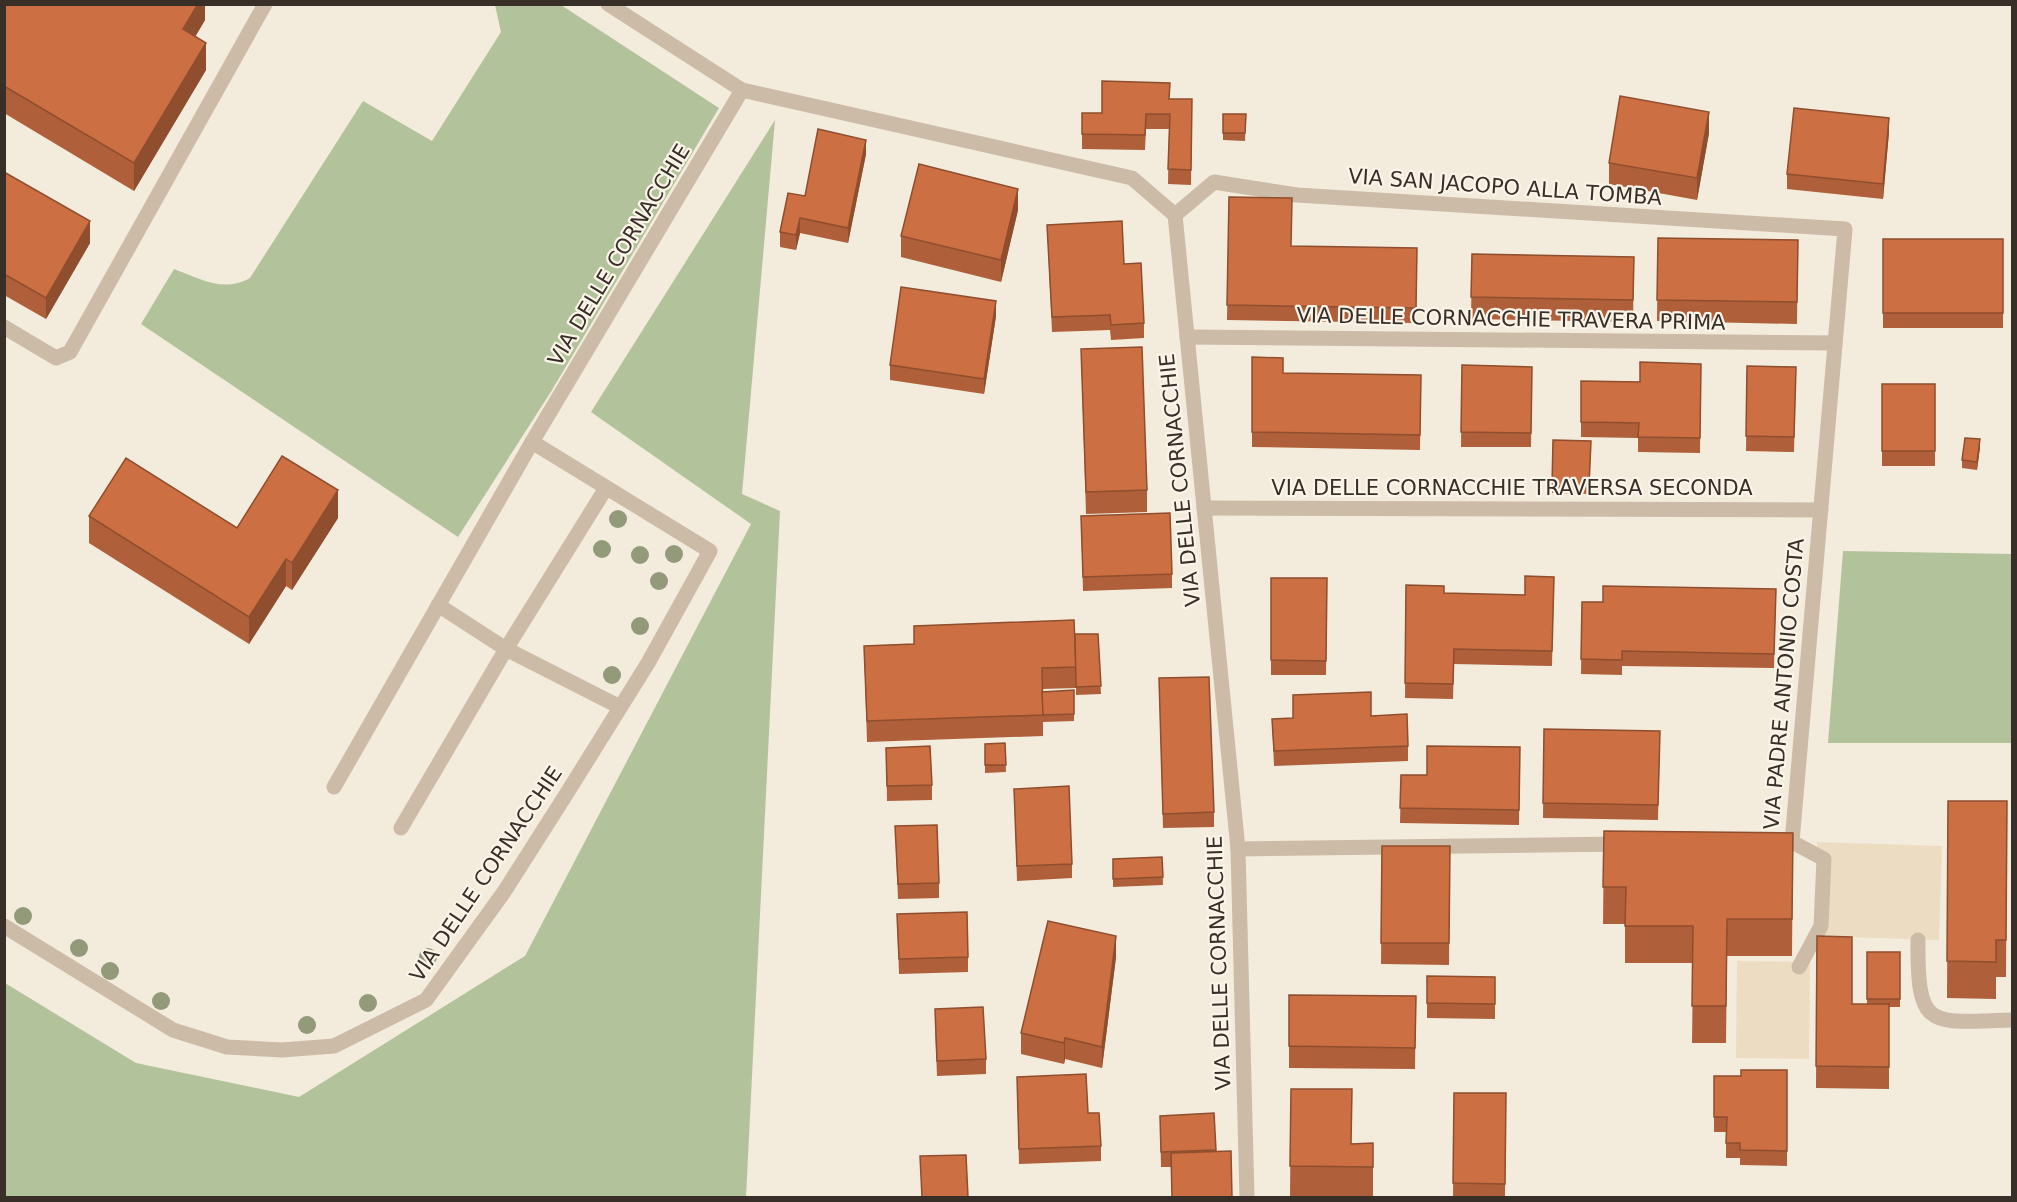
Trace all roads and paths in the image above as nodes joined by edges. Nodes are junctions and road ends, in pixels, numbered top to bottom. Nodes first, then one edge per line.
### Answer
1 (265, 4) edge
2 (608, 4) edge
3 (742, 90) junction
4 (1175, 215) junction
5 (1845, 229) joint
6 (4, 327) edge
7 (1187, 337) junction
8 (1835, 343) junction
9 (532, 442) junction
10 (606, 488) junction
11 (1204, 508) junction
12 (1821, 510) junction
13 (438, 605) junction
14 (506, 649) junction
15 (620, 707) junction
16 (334, 787) dead end
17 (401, 828) dead end
18 (1768, 842) edge
19 (1792, 842) junction
20 (1639, 844) edge
21 (1238, 849) junction
22 (4, 926) edge
23 (1918, 940) dead end
24 (1799, 967) dead end
25 (2013, 1020) edge
26 (1247, 1197) edge

1 - 6 street
2 - 3 street
3 - 4 street
3 - 9 street, VIA DELLE CORNACCHIE
4 - 5 street, VIA SAN JACOPO ALLA TOMBA
4 - 7 street, VIA DELLE CORNACCHIE
5 - 8 street, VIA PADRE ANTONIO COSTA
7 - 8 street, VIA DELLE CORNACCHIE TRAVERA PRIMA
7 - 11 street, VIA DELLE CORNACCHIE
8 - 12 street, VIA PADRE ANTONIO COSTA
9 - 10 street, VIA DELLE CORNACCHIE
9 - 13 street, VIA DELLE CORNACCHIE
10 - 14 street
10 - 15 street, VIA DELLE CORNACCHIE
11 - 12 street, VIA DELLE CORNACCHIE TRAVERSA SECONDA
11 - 21 street, VIA DELLE CORNACCHIE
12 - 19 street, VIA PADRE ANTONIO COSTA
13 - 14 street
13 - 16 street, VIA DELLE CORNACCHIE
14 - 15 street
14 - 17 street
15 - 22 street, VIA DELLE CORNACCHIE
18 - 19 street, VIA PADRE ANTONIO COSTA
19 - 24 street
20 - 21 street
21 - 26 street, VIA DELLE CORNACCHIE
23 - 25 street

